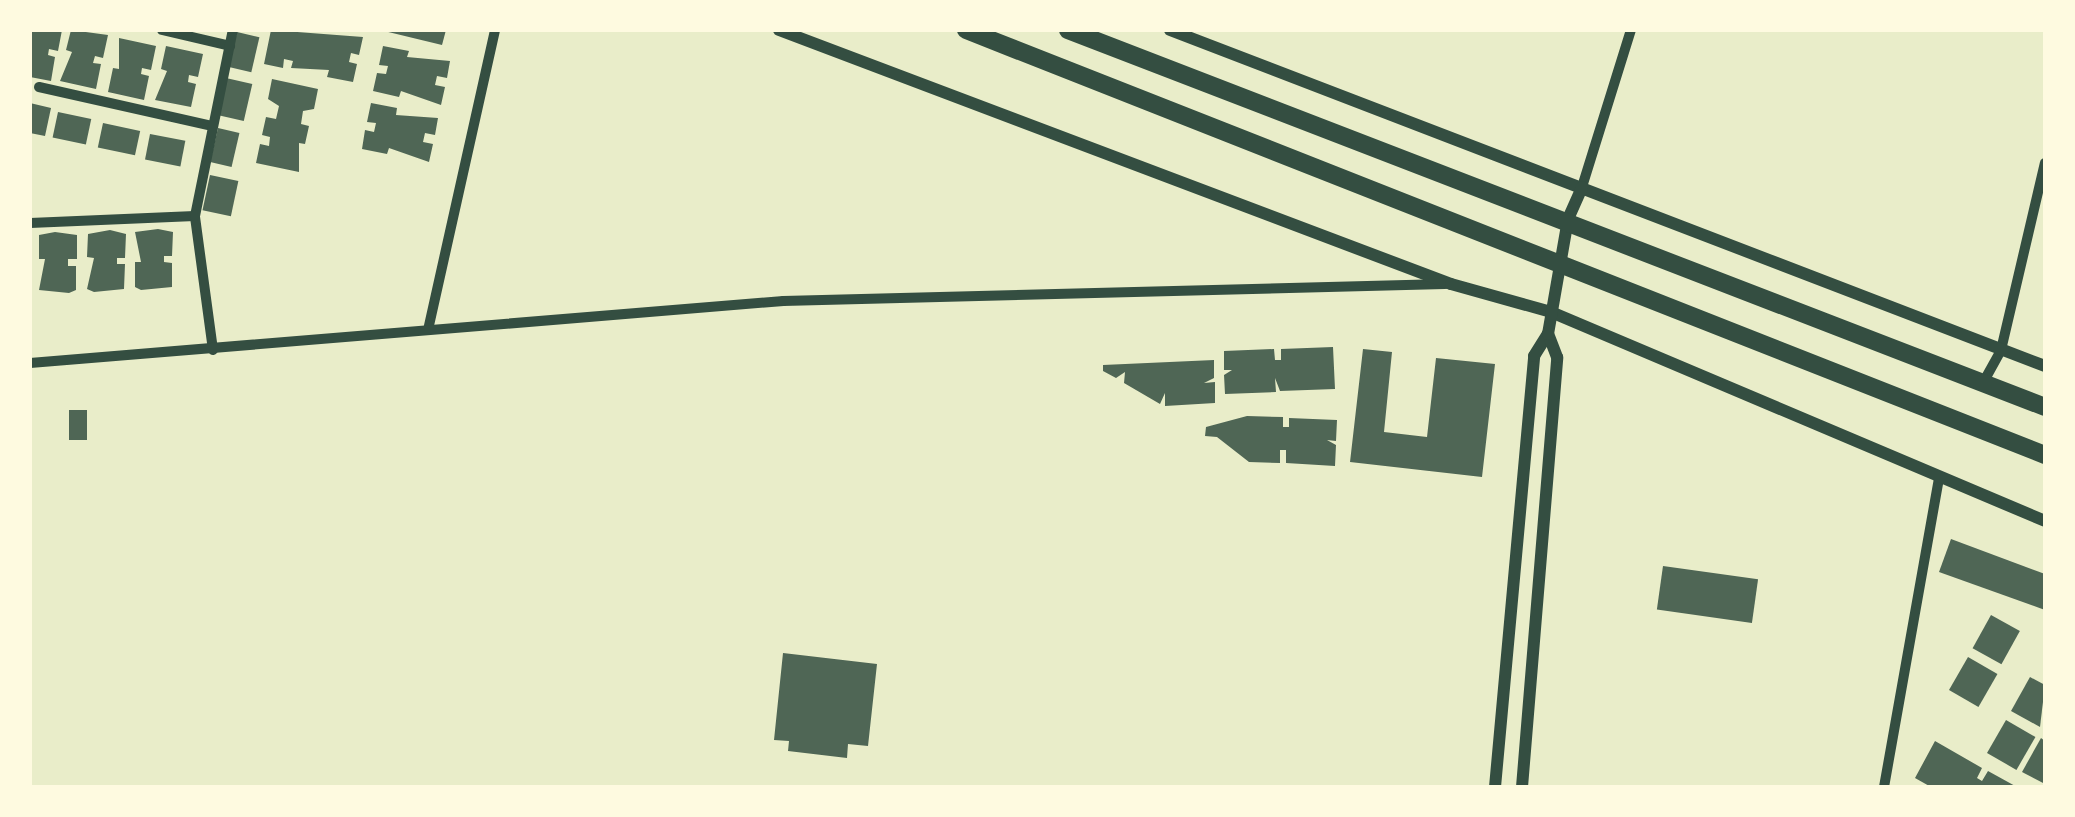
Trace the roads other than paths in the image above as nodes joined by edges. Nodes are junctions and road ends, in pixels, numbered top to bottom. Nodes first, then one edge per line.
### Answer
1 (162, 30) edge
2 (233, 30) edge
3 (495, 30) edge
4 (780, 30) edge
5 (966, 30) edge
6 (1068, 30) edge
7 (1170, 30) edge
8 (1631, 30) edge
9 (230, 46) junction
10 (39, 87) dead end
11 (212, 126) junction
12 (2045, 163) edge
13 (1582, 188) junction
14 (194, 216) junction
15 (1568, 220) junction
16 (30, 223) edge
17 (1560, 267) junction
18 (1451, 284) junction
19 (1551, 312) junction
20 (428, 330) junction
21 (1548, 334) junction
22 (213, 350) junction
23 (2001, 350) junction
24 (30, 363) edge
25 (2045, 366) edge
26 (1984, 381) junction
27 (2045, 407) edge
28 (2045, 456) edge
29 (1938, 479) junction
30 (2045, 521) edge
31 (1495, 787) edge
32 (1522, 787) edge
33 (1884, 787) edge

1 - 9 street
2 - 9 street
3 - 20 street
4 - 18 street
5 - 17 highway
6 - 15 highway
7 - 13 street
8 - 13 street
9 - 11 street
10 - 11 street
11 - 14 street
12 - 23 street
13 - 15 street
13 - 23 street
14 - 16 street
14 - 22 street
15 - 17 street
15 - 26 highway
17 - 19 street
17 - 28 highway
18 - 19 street
18 - 20 street
19 - 21 street
19 - 29 street
20 - 22 street
21 - 31 street
21 - 32 street
22 - 24 street
23 - 25 street
23 - 26 street
26 - 27 highway
29 - 30 street
29 - 33 street

